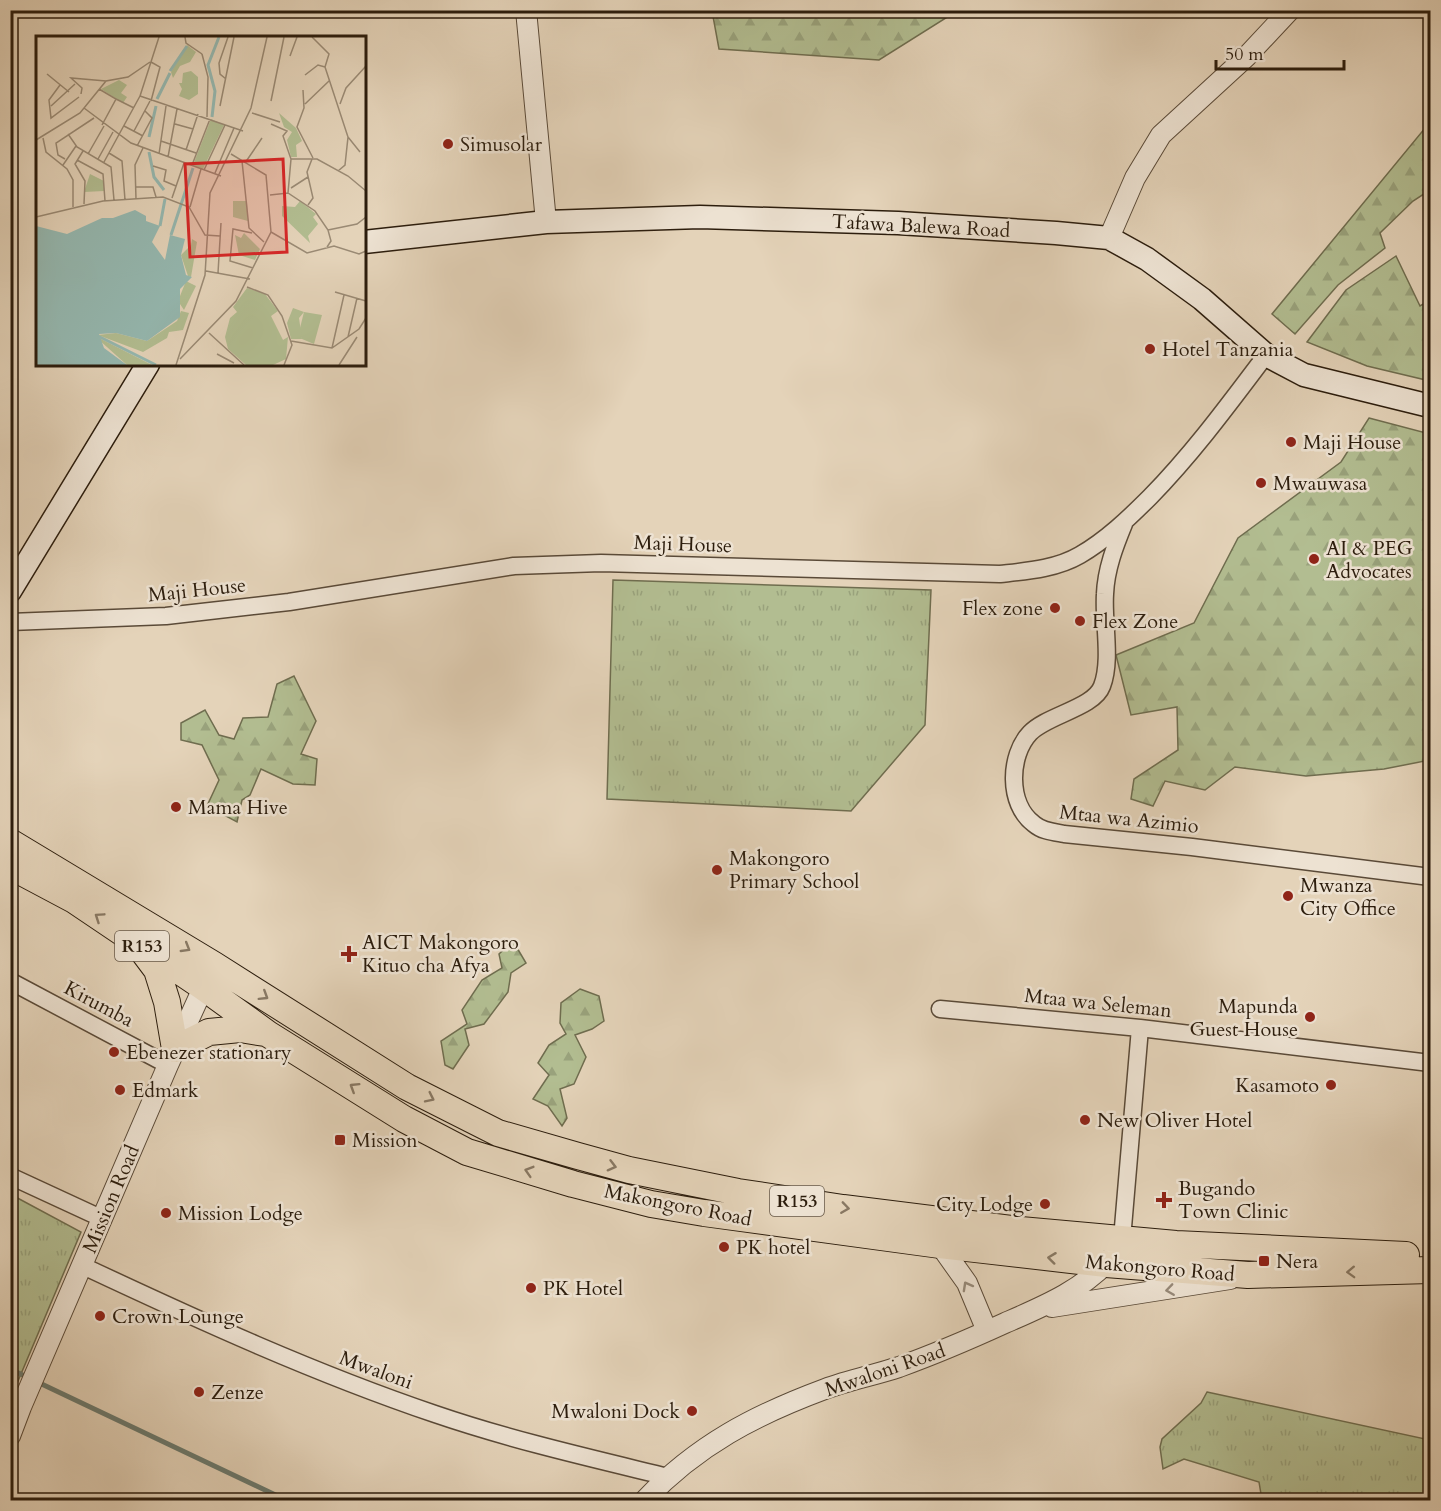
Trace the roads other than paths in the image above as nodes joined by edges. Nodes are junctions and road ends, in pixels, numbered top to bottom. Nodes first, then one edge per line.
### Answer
1 (526, 10) edge
2 (1290, 10) edge
3 (546, 222) junction
4 (1109, 238) junction
5 (366, 242) edge
6 (1266, 355) junction
7 (147, 366) edge
8 (1431, 406) edge
9 (1124, 523) junction
10 (14, 578) edge
11 (10, 622) edge
12 (10, 842) edge
13 (10, 866) edge
14 (1431, 877) edge
15 (135, 942) junction
16 (209, 976) junction
17 (10, 981) edge
18 (940, 1009) dead end
19 (1140, 1028) junction
20 (268, 1034) junction
21 (171, 1057) junction
22 (1431, 1063) edge
23 (10, 1176) edge
24 (103, 1219) junction
25 (1122, 1239) junction
26 (940, 1245) junction
27 (1431, 1256) edge
28 (1106, 1264) junction
29 (83, 1266) junction
30 (1431, 1270) edge
31 (1248, 1275) junction
32 (1036, 1309) junction
33 (987, 1331) junction
34 (20, 1400) edge
35 (10, 1436) edge
36 (668, 1477) junction
37 (645, 1500) edge

1 - 3 street
2 - 4 street
3 - 4 main road, Tafawa Balewa Road
3 - 5 main road, Tafawa Balewa Road
4 - 6 main road, Tafawa Balewa Road
6 - 8 main road, Tafawa Balewa Road
6 - 9 street, Maji House
7 - 10 main road
9 - 11 street, Maji House
9 - 14 street, Mtaa wa Azimio
12 -> 16 main road, Makongoro Road / R153
15 -> 13 main road, Makongoro Road / R153
15 - 16 main road, Makongoro Road / R153
15 - 21 main road
16 - 20 main road, Makongoro Road / R153
16 - 21 street, Mission Road
16 -> 25 main road, Makongoro Road / R153
17 - 21 street, Kirumba
18 - 19 street, Mtaa wa Seleman
19 - 22 street, Mtaa wa Seleman
19 - 25 street
20 - 21 main road
26 -> 20 main road, Makongoro Road / R153
21 - 24 street, Mission Road
23 - 24 street
24 - 29 street, Mission Road
25 - 27 main road, Makongoro Road / R153
25 - 28 street, Mwaloni Road
28 -> 26 main road, Makongoro Road / R153
33 -> 26 street
28 - 31 main road, Makongoro Road / R153
28 - 32 street, Mwaloni Road
29 - 34 street, Mission Road
29 - 36 street, Mwaloni
30 -> 31 main road, Makongoro Road / R153
31 -> 32 street
32 - 33 street, Mwaloni Road
33 - 36 street, Mwaloni Road
34 - 35 street, Mission Road
36 - 37 street, Mwaloni Road

